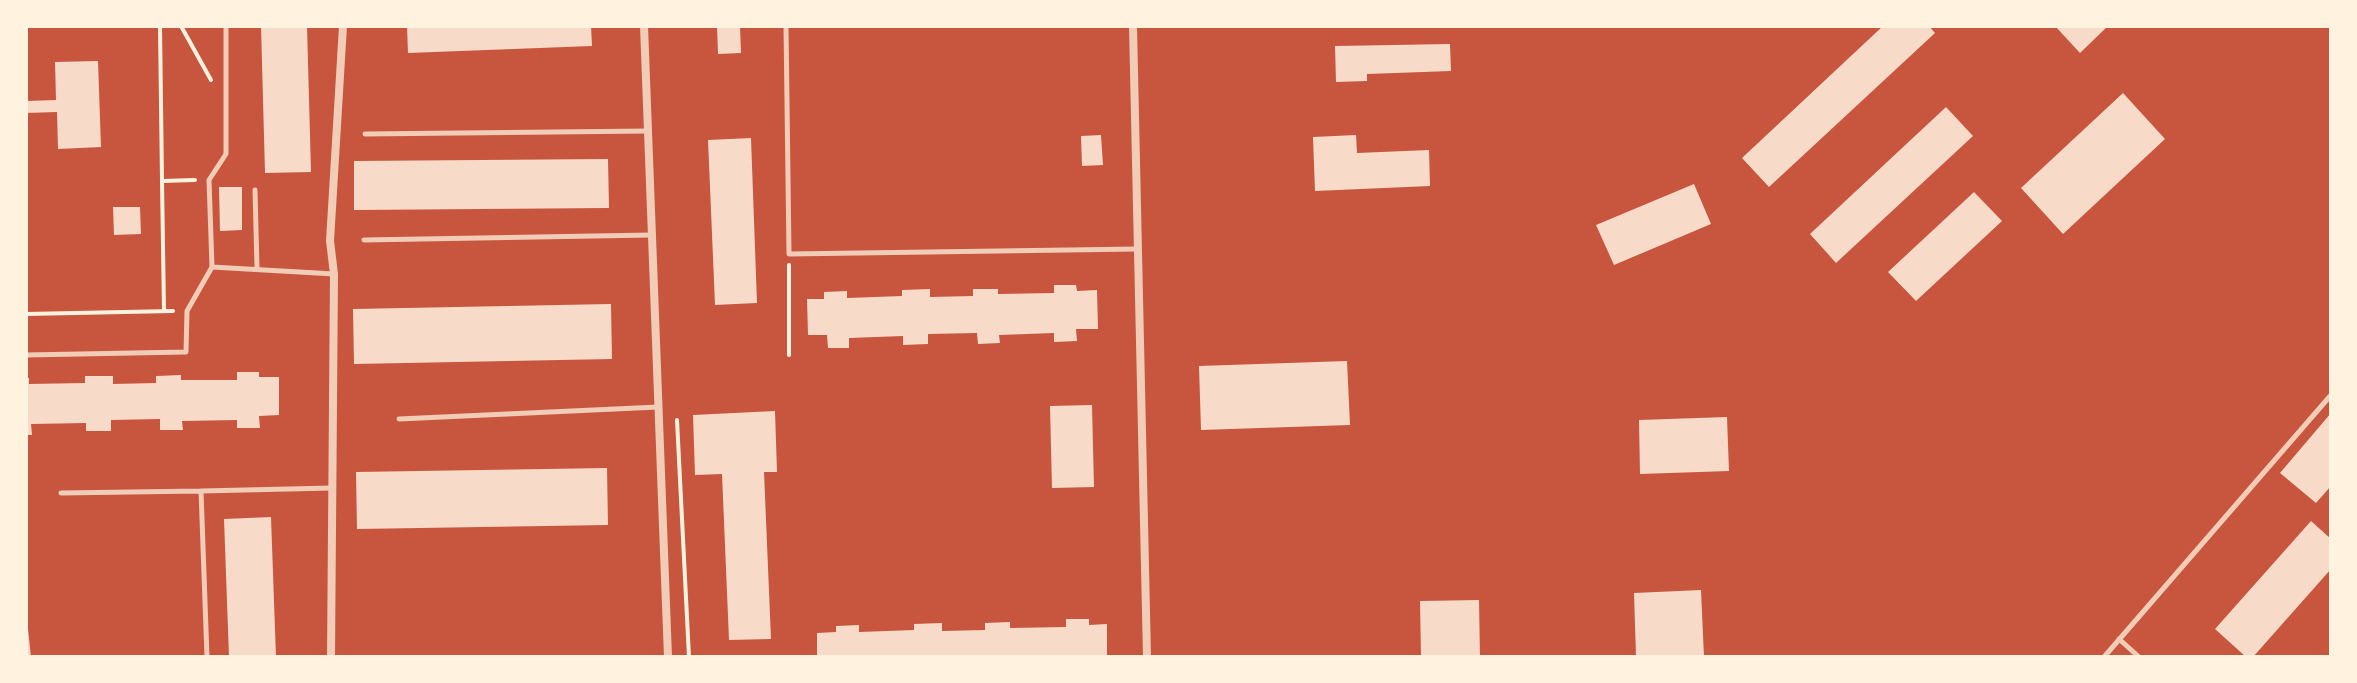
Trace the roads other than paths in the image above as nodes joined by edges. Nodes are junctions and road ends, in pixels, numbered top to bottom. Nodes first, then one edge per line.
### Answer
1 (226, 26) edge
2 (343, 26) edge
3 (644, 26) edge
4 (786, 26) edge
5 (1133, 26) edge
6 (649, 131) junction
7 (365, 134) dead end
8 (255, 190) dead end
9 (653, 235) junction
10 (364, 240) dead end
11 (1137, 249) junction
12 (212, 267) junction
13 (257, 268) junction
14 (334, 274) junction
15 (26, 355) edge
16 (2331, 395) edge
17 (659, 407) junction
18 (399, 419) dead end
19 (333, 488) junction
20 (201, 491) junction
21 (61, 493) dead end
22 (2119, 639) junction
23 (207, 657) edge
24 (331, 657) edge
25 (668, 657) edge
26 (1147, 657) edge
27 (2104, 657) edge
28 (2139, 657) edge

1 - 12 lane
2 - 14 street
3 - 6 street
4 - 11 lane
5 - 11 street
6 - 7 lane
6 - 9 street
8 - 13 lane
9 - 10 lane
9 - 17 street
11 - 26 street
12 - 13 lane
12 - 15 lane
13 - 14 lane
14 - 19 street
16 - 22 lane
17 - 18 lane
17 - 25 street
19 - 20 lane
19 - 24 street
20 - 21 lane
20 - 23 lane
22 - 27 lane
22 - 28 lane

